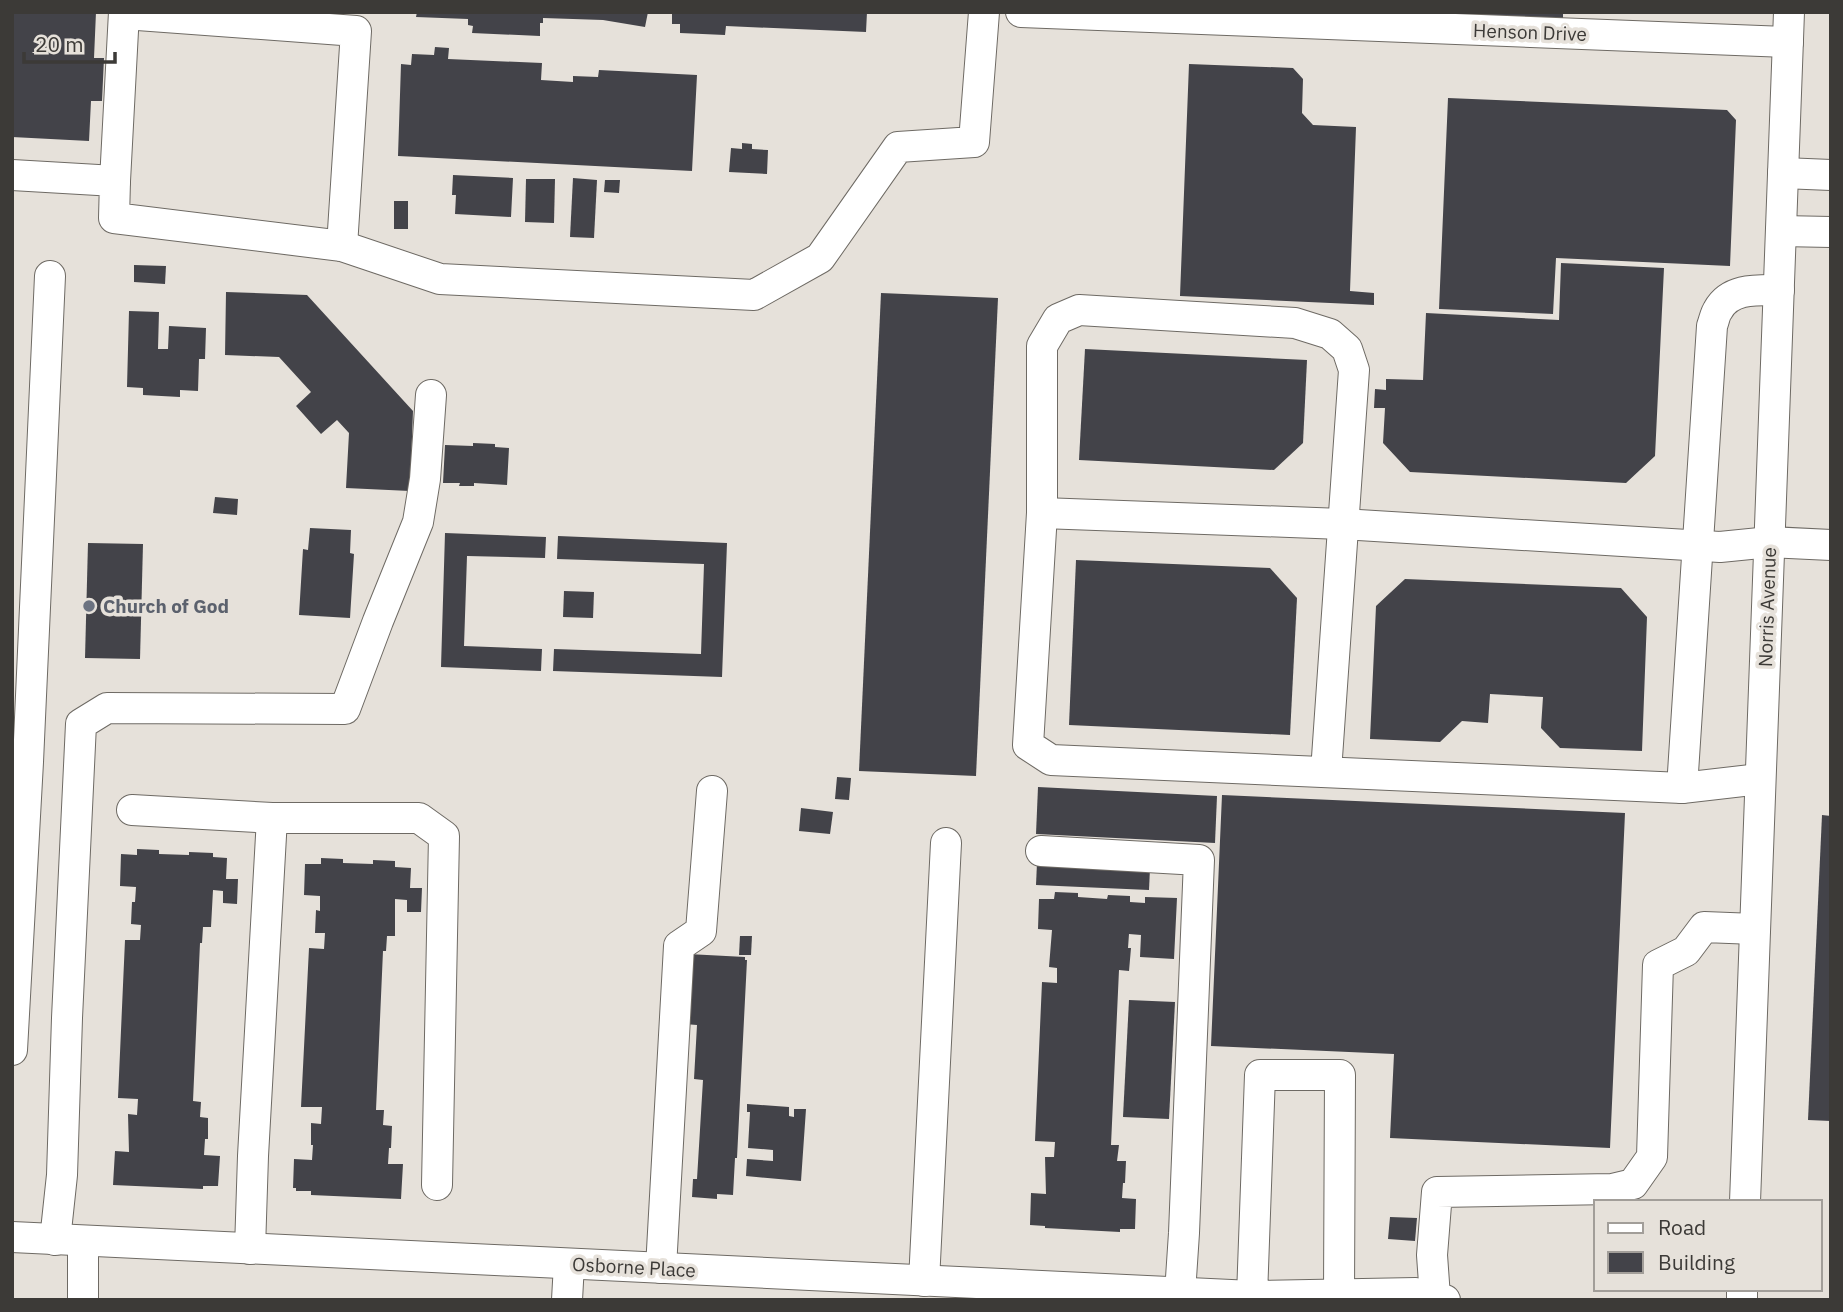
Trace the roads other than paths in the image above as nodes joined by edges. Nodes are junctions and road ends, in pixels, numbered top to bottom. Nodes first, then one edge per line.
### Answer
1 (984, 12) edge
2 (1021, 12) edge
3 (1789, 12) edge
4 (124, 13) edge
5 (1365, 19) edge
6 (1788, 42) junction
7 (1783, 173) junction
8 (12, 175) edge
9 (1831, 175) edge
10 (115, 181) junction
11 (1781, 231) junction
12 (1831, 232) edge
13 (342, 246) junction
14 (50, 276) dead end
15 (1779, 290) junction
16 (430, 395) dead end
17 (1042, 513) junction
18 (1342, 524) junction
19 (1770, 542) junction
20 (1698, 545) junction
21 (1831, 545) edge
22 (1326, 772) junction
23 (1760, 779) junction
24 (1682, 788) junction
25 (712, 791) dead end
26 (132, 810) dead end
27 (272, 818) junction
28 (946, 843) dead end
29 (1041, 852) dead end
30 (1755, 929) junction
31 (12, 1050) edge
32 (437, 1185) dead end
33 (1745, 1200) edge
34 (12, 1237) edge
35 (69, 1240) junction
36 (250, 1249) junction
37 (569, 1264) junction
38 (661, 1268) junction
39 (923, 1281) junction
40 (1180, 1293) junction
41 (1121, 1295) edge
42 (1339, 1295) junction
43 (1253, 1298) edge
44 (1440, 1298) edge
45 (83, 1300) edge
46 (567, 1300) edge

1 - 13 street
2 - 5 street, Henson Drive
3 - 6 street, Norris Avenue
4 - 10 street
4 - 13 street
5 - 6 street, Henson Drive
6 - 7 street, Norris Avenue
7 - 9 street
7 - 11 street, Norris Avenue
8 - 10 street
10 - 13 street
11 - 12 street
11 - 15 street, Norris Avenue
14 - 31 street
15 - 19 street, Norris Avenue
15 - 20 street
16 - 35 street
17 - 18 street
17 - 18 street
17 - 22 street
18 - 20 street
18 - 22 street
19 - 20 street
19 - 21 street
19 - 23 street, Norris Avenue
20 - 24 street
22 - 24 street
23 - 24 street
23 - 30 street, Norris Avenue
25 - 38 street
26 - 27 street
27 - 32 street
27 - 36 street
28 - 39 street
29 - 40 street
30 - 33 street, Norris Avenue
30 - 44 street
34 - 35 street, Osborne Place
35 - 36 street, Osborne Place
35 - 45 street
36 - 37 street, Osborne Place
37 - 38 street, Osborne Place
37 - 46 street
38 - 39 street, Osborne Place
39 - 41 street, Osborne Place
40 - 41 street, Osborne Place
40 - 43 street, Osborne Place
42 - 43 street, Osborne Place
42 - 43 street
42 - 44 street, Osborne Place

